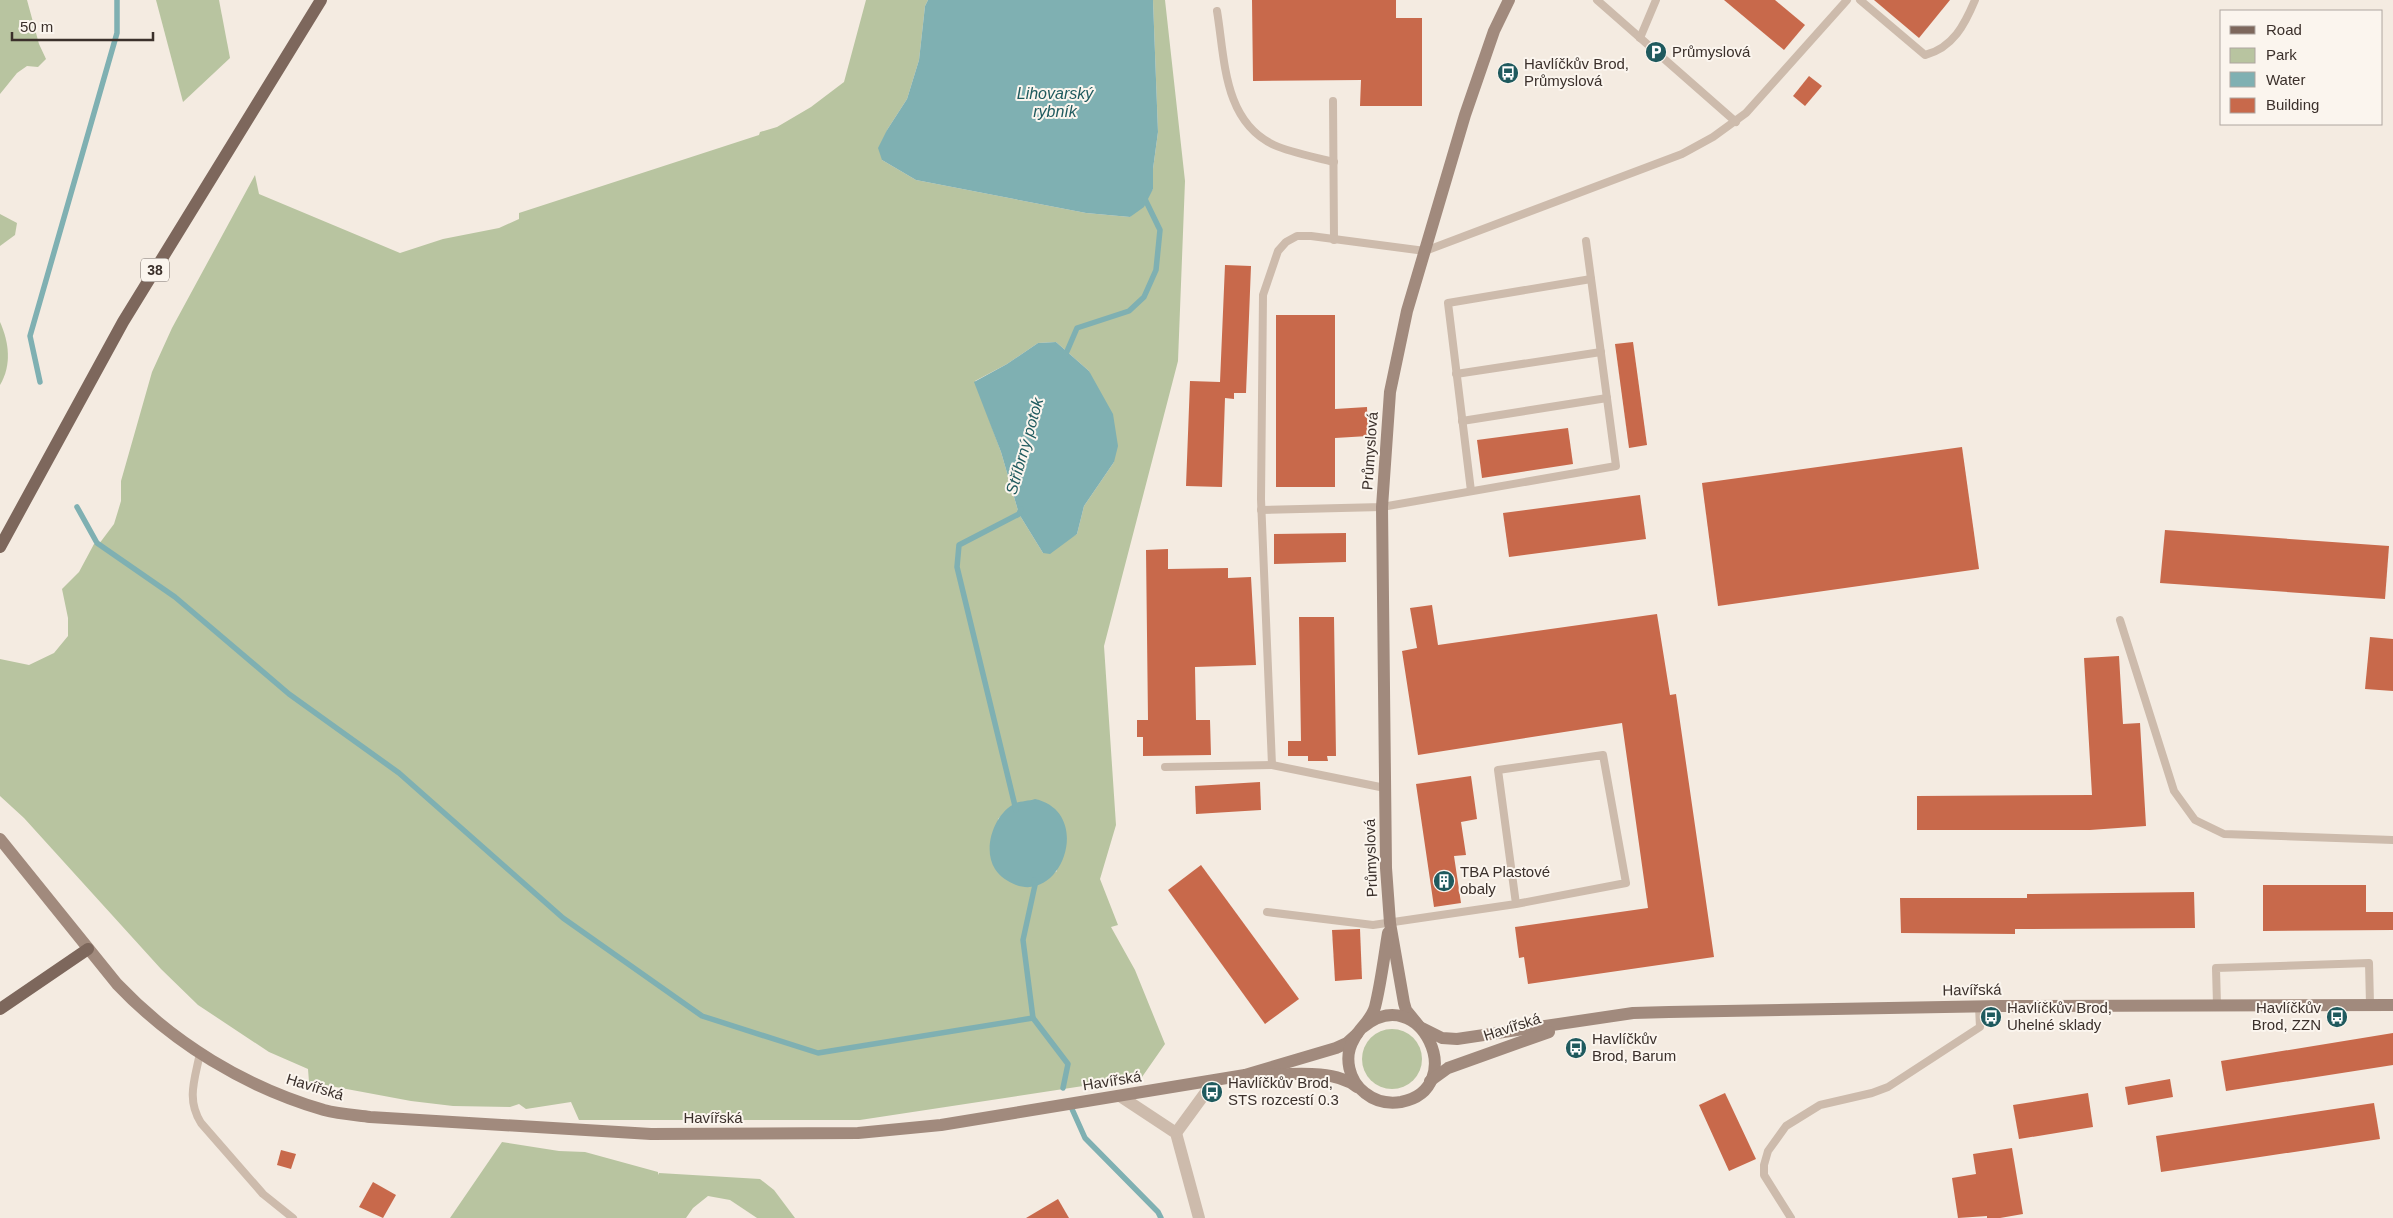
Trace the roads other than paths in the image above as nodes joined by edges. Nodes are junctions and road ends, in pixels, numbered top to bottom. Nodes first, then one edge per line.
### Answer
1 (322, 0) edge
2 (1509, 0) edge
3 (1597, 0) edge
4 (1656, 0) edge
5 (1847, 0) edge
6 (1860, 0) edge
7 (1975, 0) edge
8 (1216, 11) dead end
9 (1640, 38) junction
10 (1333, 101) dead end
11 (1736, 122) junction
12 (1334, 162) junction
13 (1334, 240) junction
14 (1586, 241) dead end
15 (1425, 251) junction
16 (1591, 279) junction
17 (1601, 352) junction
18 (1456, 374) junction
19 (1607, 398) junction
20 (1462, 421) junction
21 (1471, 491) junction
22 (1382, 507) junction
23 (1261, 510) junction
24 (0, 547) edge
25 (2120, 620) dead end
26 (1272, 765) junction
27 (1165, 767) dead end
28 (1385, 788) junction
29 (0, 839) edge
30 (2393, 840) edge
31 (1516, 904) junction
32 (1267, 912) dead end
33 (1390, 923) junction
34 (88, 949) junction
35 (2370, 1004) junction
36 (2217, 1005) junction
37 (2393, 1005) edge
38 (1979, 1006) junction
39 (0, 1010) edge
40 (1582, 1021) junction
41 (1420, 1027) junction
42 (1360, 1031) junction
43 (195, 1050) junction
44 (1245, 1075) junction
45 (1214, 1080) junction
46 (1428, 1083) junction
47 (1360, 1089) junction
48 (1120, 1096) junction
49 (1176, 1133) junction
50 (293, 1218) edge
51 (1199, 1218) edge
52 (1791, 1218) edge

1 - 24 main road, 38
2 - 15 street, Průmyslová
3 - 9 lane
4 - 9 lane
5 - 11 lane
6 - 7 lane
8 - 12 lane
9 - 11 lane
10 - 12 lane
11 - 15 lane
12 - 13 lane
13 - 15 lane
13 - 23 lane
14 - 16 lane
15 - 22 street, Průmyslová
16 - 17 lane
16 - 18 lane
17 - 18 lane
17 - 19 lane
18 - 20 lane
19 - 20 lane
19 - 21 lane
20 - 21 lane
21 - 22 lane
22 - 23 lane
22 - 28 street, Průmyslová
23 - 26 lane
25 - 30 lane
26 - 27 lane
26 - 28 lane
28 - 33 street, Průmyslová
29 - 34 street, Havířská
31 - 31 lane
31 - 33 lane
32 - 33 lane
33 - 41 street, Průmyslová
33 - 42 street, Průmyslová
34 - 39 main road
34 - 43 street, Havířská
35 - 36 street, Havířská
35 - 36 lane
35 - 37 street, Havířská
36 - 38 street, Havířská
38 - 40 street, Havířská
38 - 52 lane
40 - 41 street, Havířská
40 - 46 street, Havířská
41 - 42 street, Havířská
41 - 46 street
42 - 44 street, Havířská
42 - 47 street
43 - 48 street, Havířská
43 - 50 lane
44 - 45 street, Havířská
44 - 47 street, Havířská
45 - 48 street, Havířská
45 - 49 street
46 - 47 street, Havířská
48 - 49 street
49 - 51 street

